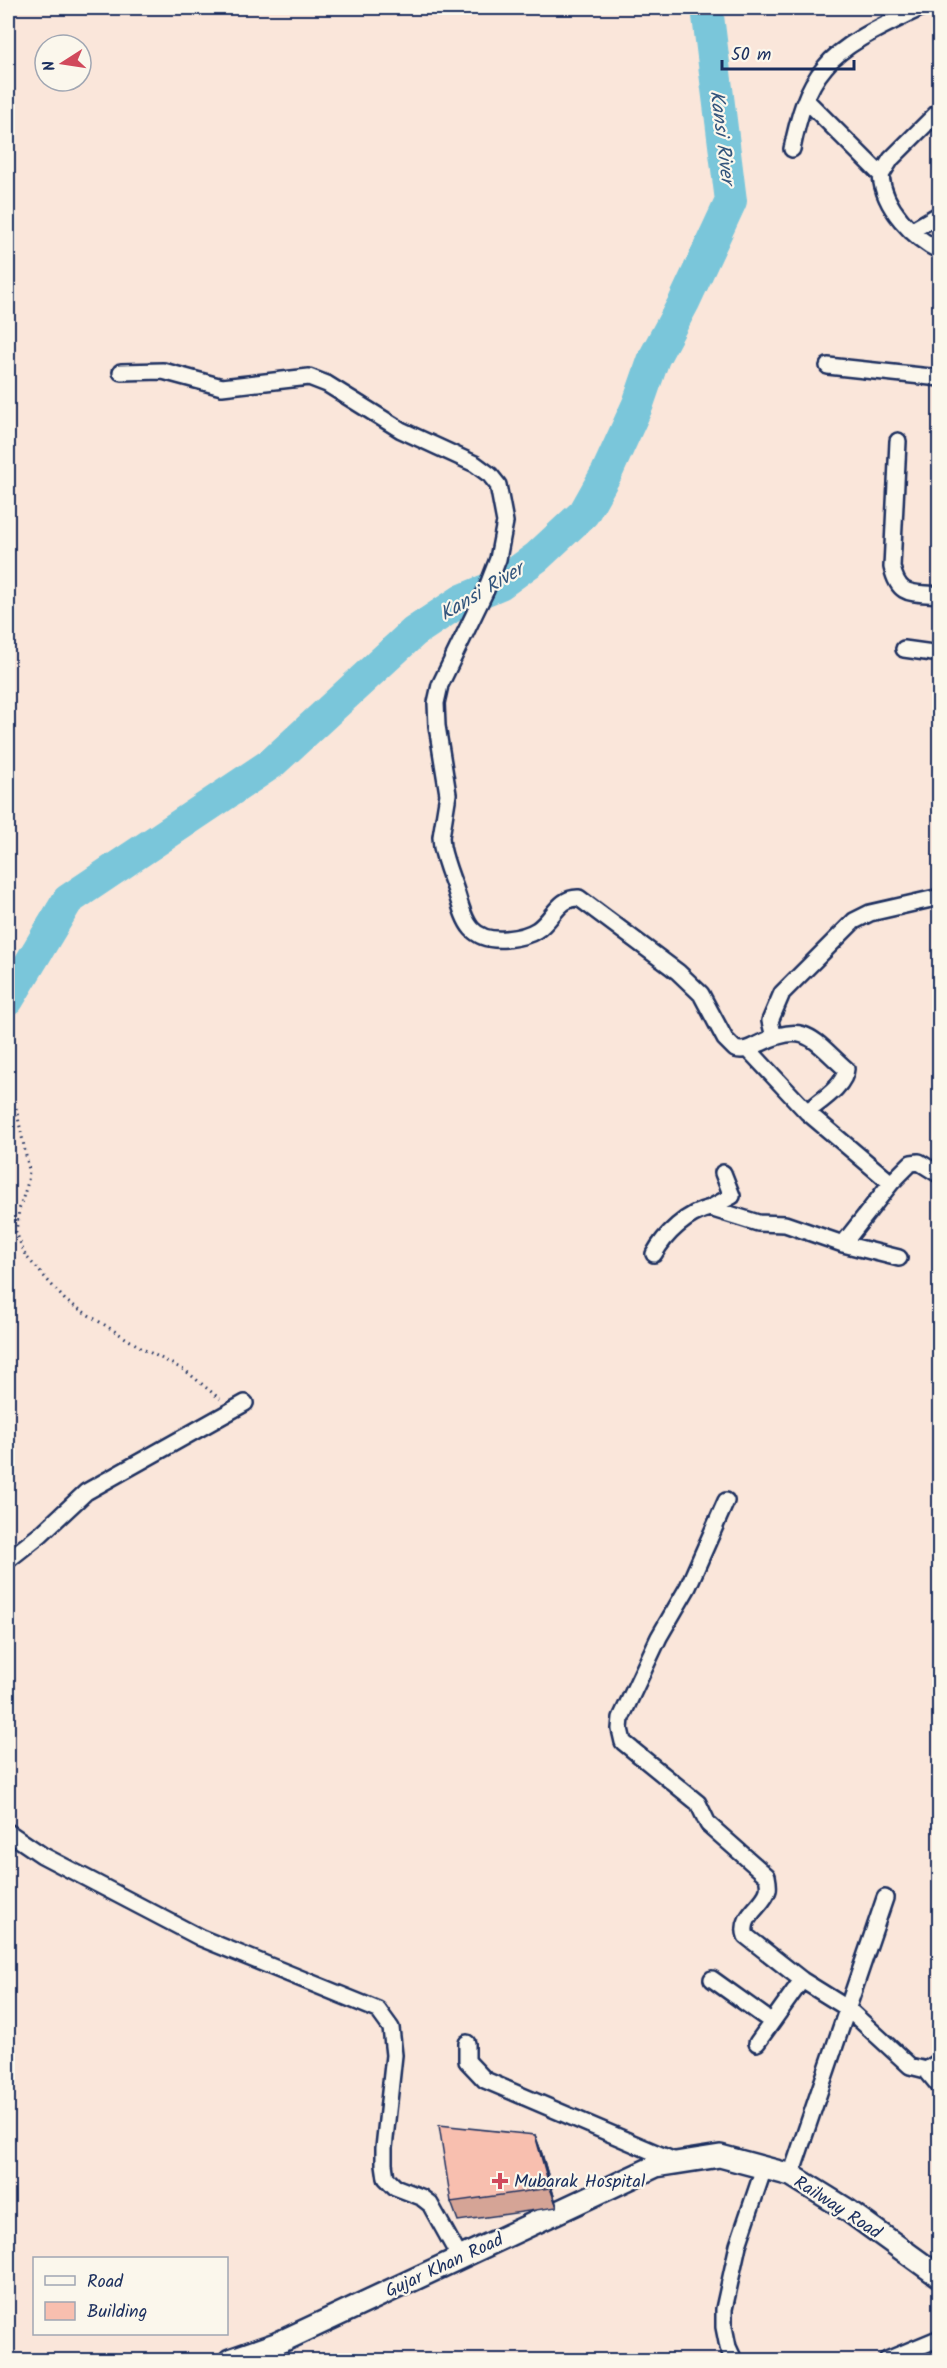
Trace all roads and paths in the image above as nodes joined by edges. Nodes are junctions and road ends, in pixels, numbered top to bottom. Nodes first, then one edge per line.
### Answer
1 (920, 8) edge
2 (806, 100) junction
3 (939, 110) edge
4 (792, 149) dead end
5 (881, 175) junction
6 (939, 214) edge
7 (911, 231) junction
8 (939, 251) edge
9 (828, 366) dead end
10 (121, 372) dead end
11 (939, 378) edge
12 (898, 441) dead end
13 (939, 595) edge
14 (904, 649) dead end
15 (939, 654) edge
16 (939, 897) edge
17 (774, 1037) junction
18 (748, 1049) junction
19 (16, 1108) dead end
20 (807, 1112) junction
21 (723, 1173) dead end
22 (939, 1175) edge
23 (891, 1183) junction
24 (710, 1208) junction
25 (843, 1244) junction
26 (654, 1254) dead end
27 (899, 1257) dead end
28 (238, 1407) joint
29 (726, 1501) dead end
30 (8, 1560) edge
31 (8, 1832) edge
32 (885, 1898) dead end
33 (712, 1978) dead end
34 (802, 1980) junction
35 (847, 2008) junction
36 (772, 2022) junction
37 (467, 2043) dead end
38 (758, 2043) dead end
39 (939, 2061) edge
40 (926, 2070) junction
41 (939, 2087) edge
42 (677, 2162) junction
43 (656, 2166) joint
44 (764, 2168) junction
45 (791, 2175) junction
46 (460, 2258) junction
47 (939, 2277) edge
48 (939, 2338) edge
49 (230, 2361) edge
50 (734, 2361) edge
51 (887, 2361) edge

1 - 2 street
2 - 4 street
2 - 5 street
3 - 5 street
5 - 7 street
6 - 7 street
7 - 8 street
9 - 11 street
10 - 18 street
12 - 13 street
14 - 15 street
16 - 17 street
17 - 18 street
17 - 20 street
18 - 20 street
19 - 28 path
20 - 23 street
21 - 24 street
22 - 23 street
23 - 25 street
24 - 25 street
24 - 26 street
25 - 27 street
28 - 30 street
29 - 34 street
31 - 46 street
32 - 35 street
33 - 36 street
34 - 35 street
34 - 36 street
35 - 40 street
35 - 45 street
36 - 38 street
37 - 42 street
39 - 40 street
40 - 41 street
42 - 43 main road, Railway Road
42 - 44 main road, Railway Road
43 - 46 main road, Gujar Khan Road
44 - 45 main road, Railway Road
44 - 50 street
45 - 47 main road, Railway Road
46 - 49 main road, Gujar Khan Road
48 - 51 street

